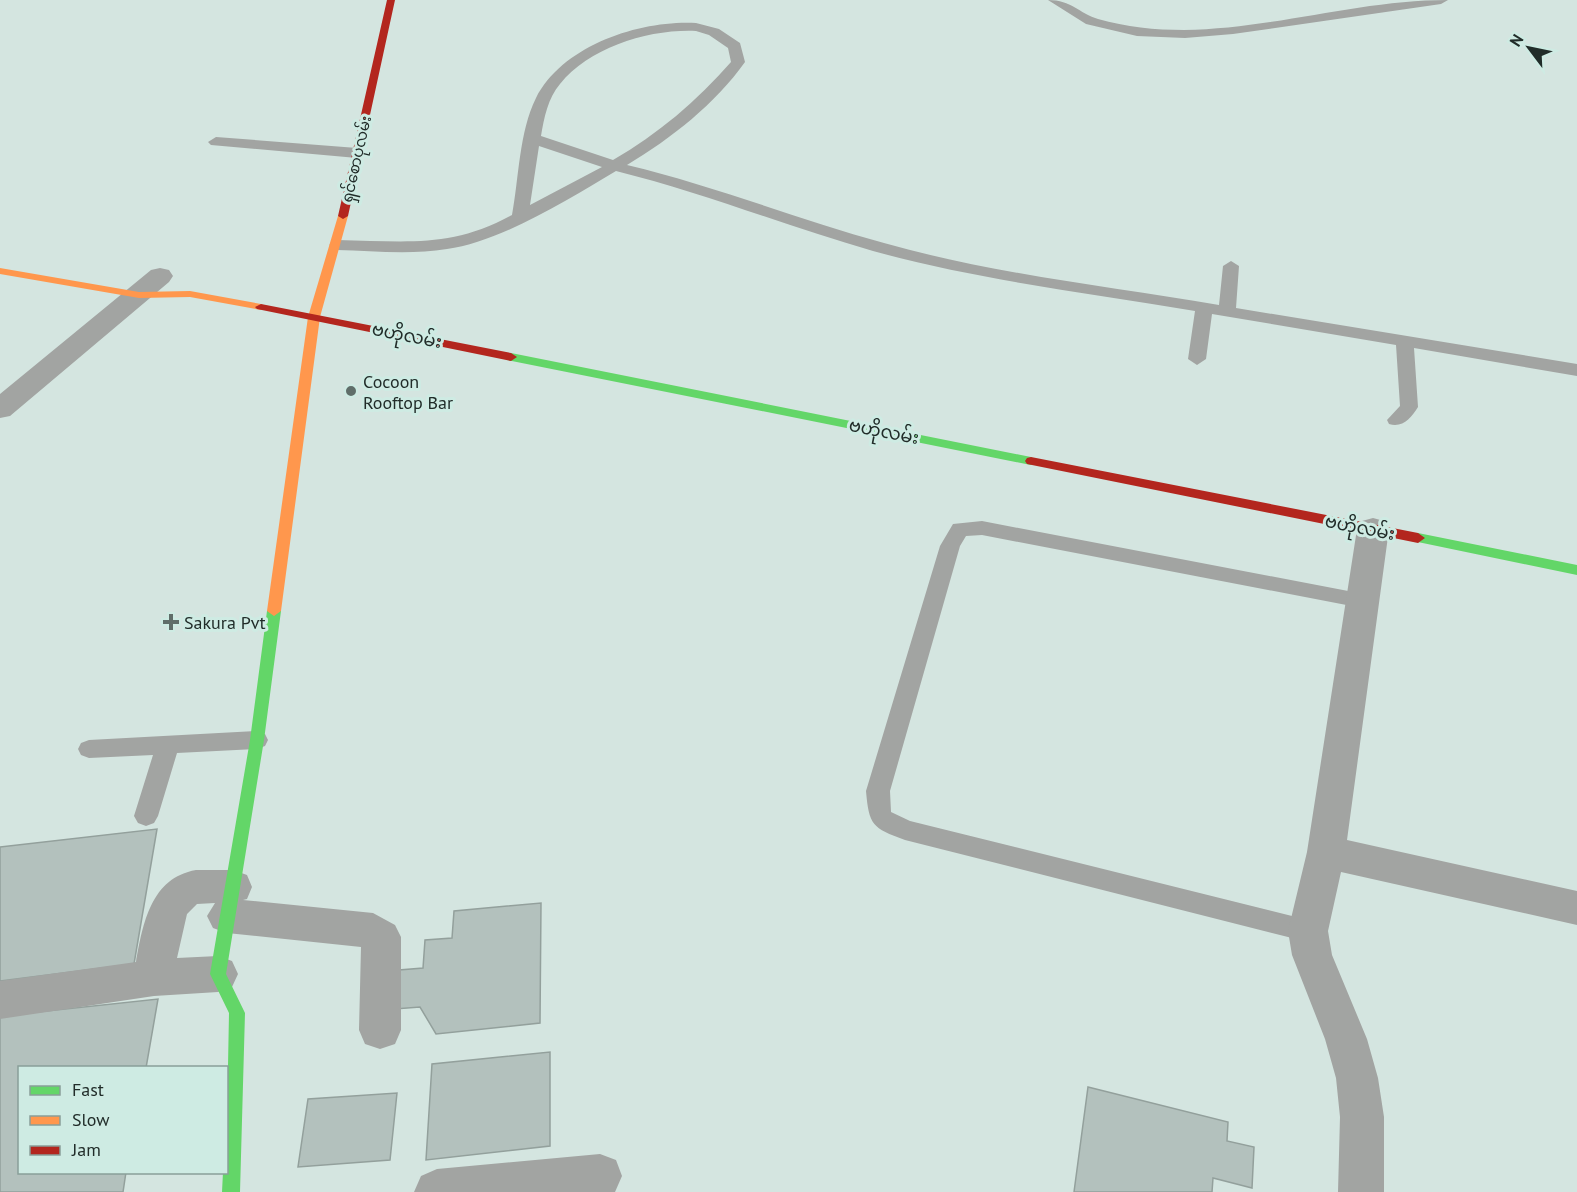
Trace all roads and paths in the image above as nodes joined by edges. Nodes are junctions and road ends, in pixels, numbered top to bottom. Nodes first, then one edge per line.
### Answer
1 (391, 0) edge
2 (1055, 0) edge
3 (1441, 0) edge
4 (534, 140) junction
5 (216, 142) dead end
6 (357, 153) junction
7 (617, 167) junction
8 (520, 216) junction
9 (337, 245) junction
10 (1231, 266) dead end
11 (0, 271) edge
12 (145, 281) junction
13 (190, 294) junction
14 (1204, 308) junction
15 (1227, 312) junction
16 (314, 317) junction
17 (1405, 341) junction
18 (1197, 359) dead end
19 (1577, 370) edge
20 (0, 409) edge
21 (1396, 420) dead end
22 (1373, 529) junction
23 (1577, 570) edge
24 (1362, 600) junction
25 (257, 740) junction
26 (168, 744) junction
27 (89, 748) dead end
28 (146, 816) dead end
29 (1326, 852) junction
30 (230, 901) junction
31 (1577, 908) edge
32 (1308, 931) junction
33 (218, 974) junction
34 (154, 978) junction
35 (0, 1000) edge
36 (380, 1030) dead end
37 (600, 1176) dead end
38 (231, 1192) edge
39 (437, 1192) edge
40 (1361, 1192) edge

1 - 6 main road, ရှင်စောပုလမ်း
2 - 3 lane
4 - 7 lane
4 - 7 lane
4 - 8 lane
5 - 6 lane
6 - 9 main road, ရှင်စောပုလမ်း
7 - 8 lane
7 - 14 lane
8 - 9 lane
9 - 16 main road, ရှင်စောပုလမ်း
10 - 15 lane
11 - 12 main road, ဗဟိုလမ်း
12 - 13 main road, ဗဟိုလမ်း
12 - 13 main road, ဗဟိုလမ်း
12 - 20 street
13 - 16 main road, ဗဟိုလမ်း
14 - 15 lane
14 - 18 lane
15 - 17 lane
16 - 22 main road, ဗဟိုလမ်း
16 - 25 main road, ရှင်စောပုလမ်း
17 - 19 lane
17 - 21 lane
22 - 23 main road, ဗဟိုလမ်း
22 - 24 street
24 - 29 street
24 - 32 lane
25 - 26 lane
25 - 30 main road, ရှင်စောပုလမ်း
26 - 27 lane
26 - 28 lane
29 - 31 street
29 - 32 street
30 - 33 main road, ရှင်စောပုလမ်း
30 - 34 street
30 - 36 street
32 - 40 street
33 - 34 street
33 - 38 main road
34 - 35 street
37 - 39 street

